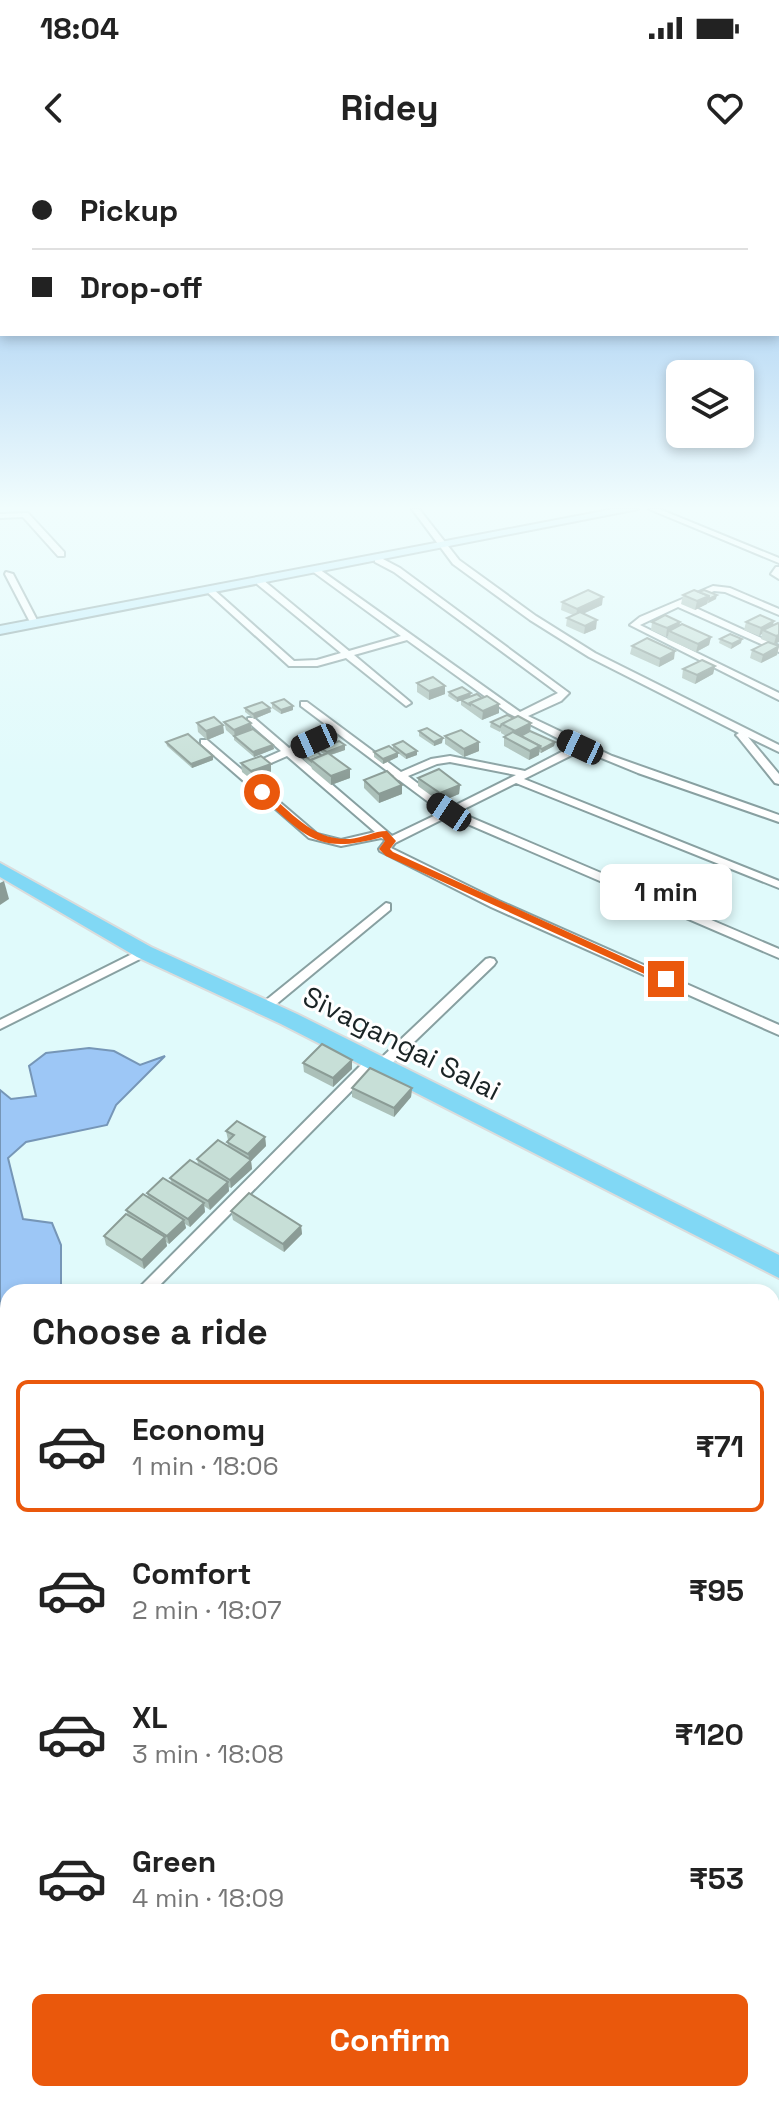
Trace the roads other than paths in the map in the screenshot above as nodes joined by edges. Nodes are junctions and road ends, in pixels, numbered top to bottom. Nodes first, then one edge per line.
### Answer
1 (22, 600) edge
2 (164, 600) edge
3 (220, 600) edge
4 (280, 600) edge
5 (356, 600) edge
6 (438, 600) edge
7 (507, 600) edge
8 (684, 600) edge
9 (748, 600) edge
10 (677, 603) junction
11 (779, 612) edge
12 (35, 624) junction
13 (0, 630) edge
14 (409, 637) junction
15 (779, 649) edge
16 (345, 655) junction
17 (779, 697) edge
18 (406, 703) dead end
19 (304, 704) dead end
20 (520, 716) junction
21 (251, 720) edge
22 (733, 727) junction
23 (339, 730) junction
24 (204, 742) edge
25 (580, 747) junction
26 (779, 749) edge
27 (290, 751) junction
28 (240, 773) junction
29 (521, 776) junction
30 (398, 777) junction
31 (779, 781) edge
32 (449, 812) junction
33 (779, 819) edge
34 (387, 837) junction
35 (0, 869) edge
36 (779, 885) edge
37 (386, 907) dead end
38 (144, 952) junction
39 (779, 954) edge
40 (490, 962) dead end
41 (264, 1008) junction
42 (0, 1025) edge
43 (779, 1030) edge
44 (376, 1064) junction
45 (779, 1267) edge
46 (152, 1284) edge

1 - 12 street
2 - 12 street
3 - 16 street
4 - 16 street
5 - 14 street
6 - 20 street
7 - 22 street
8 - 10 street
9 - 11 street
10 - 15 street
10 - 17 street
12 - 13 street
14 - 16 street
14 - 20 street
16 - 18 street
19 - 23 street
20 - 25 street
21 - 27 street
22 - 26 street
22 - 31 street
23 - 27 street
23 - 30 street
24 - 28 street
25 - 29 street
25 - 33 street
27 - 28 street
27 - 34 street
28 - 34 street
29 - 30 street
29 - 32 street
29 - 36 street
30 - 32 street
32 - 34 street
32 - 39 street
34 - 43 street
35 - 38 main road, Sivagangai Salai
37 - 41 street
38 - 41 main road, Sivagangai Salai
38 - 42 street
40 - 44 street
41 - 44 main road, Sivagangai Salai
44 - 45 main road, Sivagangai Salai
44 - 46 street

